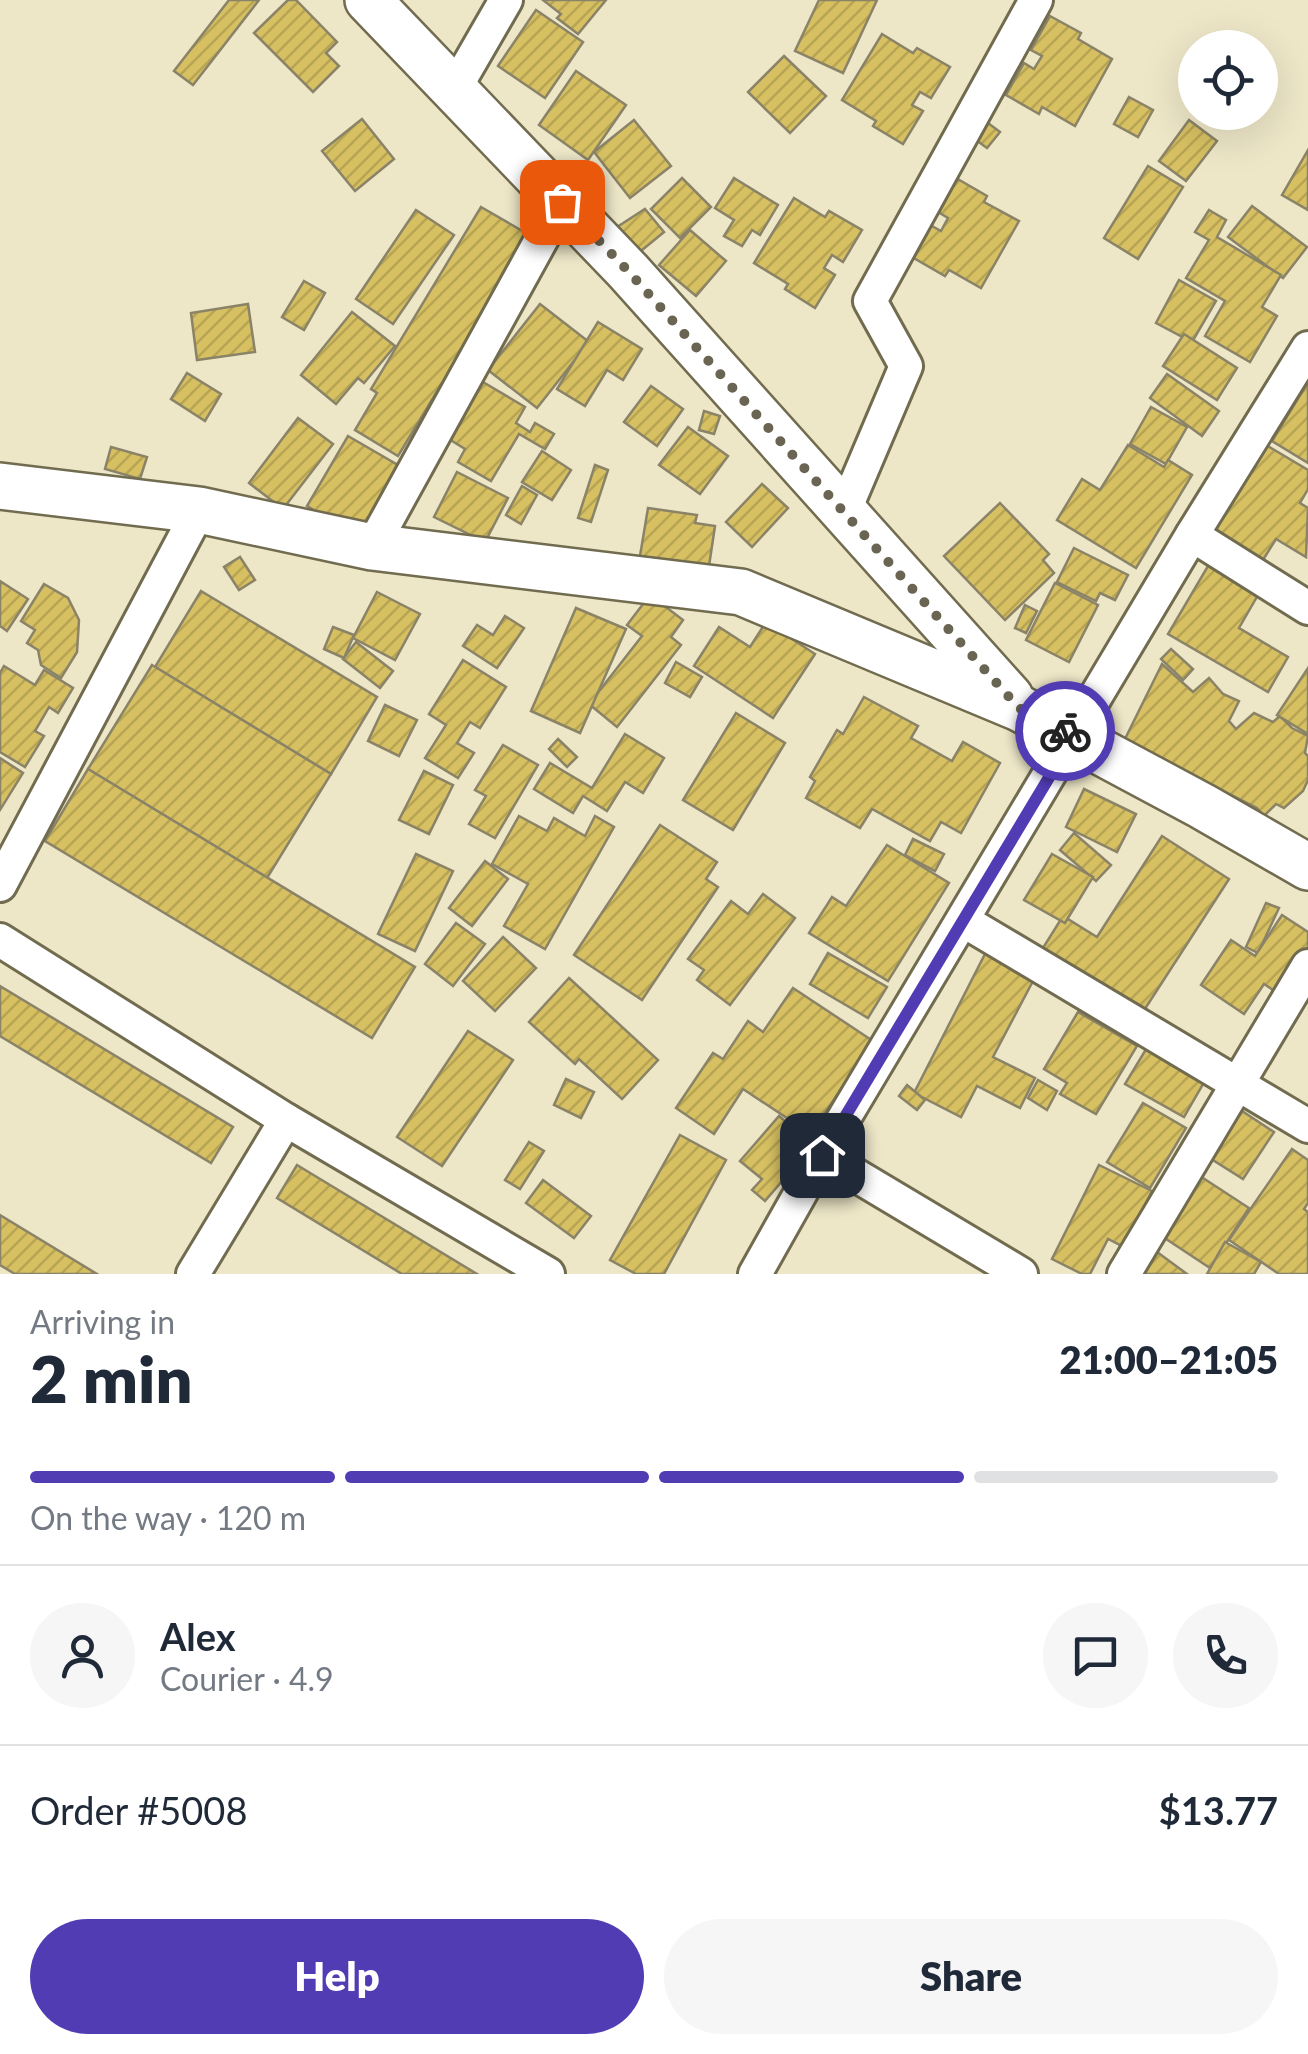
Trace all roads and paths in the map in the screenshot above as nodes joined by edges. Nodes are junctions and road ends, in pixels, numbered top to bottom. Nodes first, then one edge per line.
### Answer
1 (368, 0) edge
2 (506, 0) edge
3 (1036, 0) edge
4 (454, 90) junction
5 (562, 202) junction
6 (1304, 362) edge
7 (0, 486) edge
8 (199, 510) junction
9 (844, 512) junction
10 (1192, 535) junction
11 (372, 547) junction
12 (1308, 608) edge
13 (1019, 708) junction
14 (1074, 736) junction
15 (1308, 867) edge
16 (0, 885) edge
17 (964, 922) junction
18 (0, 940) edge
19 (1308, 966) edge
20 (1237, 1084) junction
21 (286, 1120) junction
22 (1308, 1126) edge
23 (822, 1155) junction
24 (193, 1274) edge
25 (548, 1274) edge
26 (754, 1274) edge
27 (1021, 1274) edge
28 (1124, 1274) edge

1 - 4 main road
2 - 4 street
3 - 9 street
4 - 5 main road
5 - 9 main road
5 - 11 street
6 - 10 street
7 - 8 main road
8 - 11 main road
8 - 16 street
9 - 13 main road
10 - 12 street
10 - 14 street
11 - 13 main road
13 - 14 main road
14 - 15 main road
14 - 17 street
17 - 20 street
17 - 23 street
18 - 21 street
19 - 20 street
20 - 22 street
20 - 28 street
21 - 24 street
21 - 25 street
23 - 26 street
23 - 27 street

